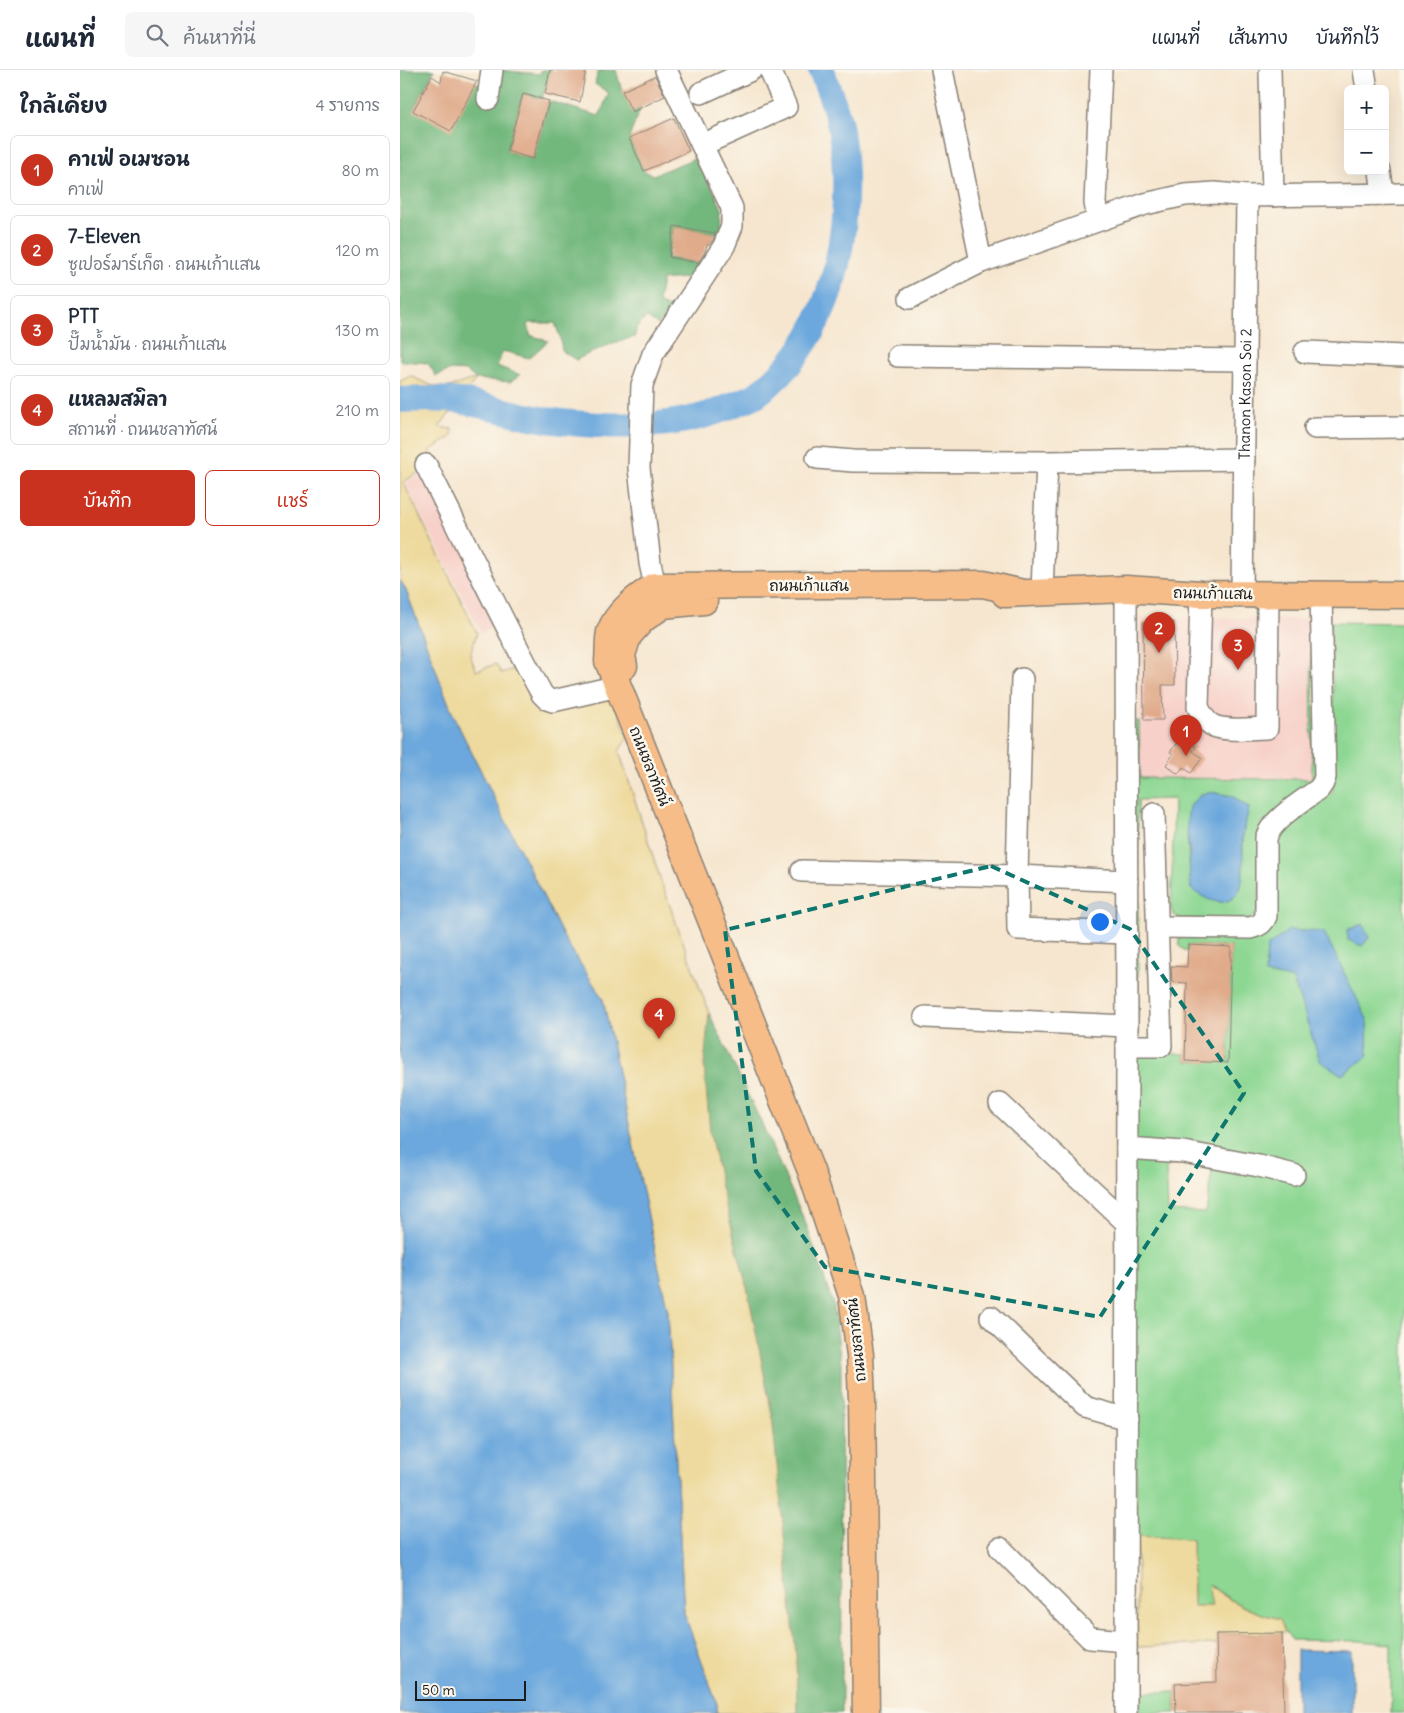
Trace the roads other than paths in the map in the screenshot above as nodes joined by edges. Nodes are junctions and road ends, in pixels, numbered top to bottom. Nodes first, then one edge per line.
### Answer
1 (492, 70) edge
2 (666, 70) edge
3 (751, 70) edge
4 (770, 70) edge
5 (942, 70) edge
6 (1101, 70) edge
7 (1270, 70) edge
8 (1364, 70) edge
9 (1366, 85) edge
10 (701, 93) dead end
11 (488, 99) dead end
12 (702, 145) junction
13 (1382, 175) edge
14 (1394, 194) edge
15 (1247, 196) junction
16 (1273, 196) junction
17 (1098, 220) junction
18 (981, 262) junction
19 (910, 298) dead end
20 (1304, 352) dead end
21 (898, 356) dead end
22 (1404, 356) edge
23 (1245, 360) junction
24 (1404, 427) edge
25 (1315, 428) dead end
26 (817, 458) dead end
27 (1244, 459) junction
28 (1046, 462) junction
29 (426, 465) dead end
30 (1126, 589) junction
31 (1032, 593) junction
32 (1242, 593) junction
33 (1201, 594) junction
34 (1268, 594) junction
35 (1321, 594) junction
36 (1404, 595) edge
37 (659, 596) junction
38 (1022, 679) dead end
39 (618, 686) junction
40 (1154, 814) dead end
41 (802, 871) dead end
42 (1017, 876) junction
43 (1127, 881) junction
44 (1158, 926) junction
45 (1127, 933) junction
46 (727, 959) junction
47 (925, 1016) dead end
48 (1127, 1036) junction
49 (1000, 1104) dead end
50 (1127, 1148) junction
51 (1294, 1175) dead end
52 (1127, 1223) junction
53 (991, 1317) dead end
54 (1127, 1419) junction
55 (1000, 1548) dead end
56 (1126, 1641) junction
57 (866, 1713) edge
58 (1126, 1713) edge

1 - 11 street
2 - 12 street
3 - 10 street
4 - 12 street
5 - 18 street
6 - 17 street
7 - 16 street
8 - 9 street
12 - 37 street
13 - 14 street
14 - 16 street
15 - 16 street
15 - 17 street
15 - 23 street, Thanon Kason Soi 2
17 - 18 street
18 - 19 street
20 - 22 street
21 - 23 street
23 - 27 street, Thanon Kason Soi 2
24 - 25 street
26 - 28 street
27 - 28 street
27 - 32 street, Thanon Kason Soi 2
28 - 31 street
29 - 39 street
30 - 31 main road, ถนนเก้าแสน
30 - 33 main road, ถนนเก้าแสน
30 - 43 street
31 - 37 main road, ถนนเก้าแสน
32 - 33 main road, ถนนเก้าแสน
32 - 34 main road, ถนนเก้าแสน
33 - 34 street
34 - 35 main road, ถนนเก้าแสน
35 - 36 main road, ถนนเก้าแสน
35 - 44 street
37 - 39 main road, ถนนชลาทัศน์
37 - 46 main road, ถนนชลาทัศน์
38 - 42 street
39 - 46 main road, ถนนชลาทัศน์
40 - 44 street
41 - 42 street
42 - 43 street
42 - 45 street
43 - 45 street
44 - 48 street
45 - 48 street
46 - 57 main road, ถนนชลาทัศน์
47 - 48 street
48 - 50 street
49 - 52 street
50 - 51 street
50 - 52 street
52 - 54 street
53 - 54 street
54 - 56 street
55 - 56 street
56 - 58 street

